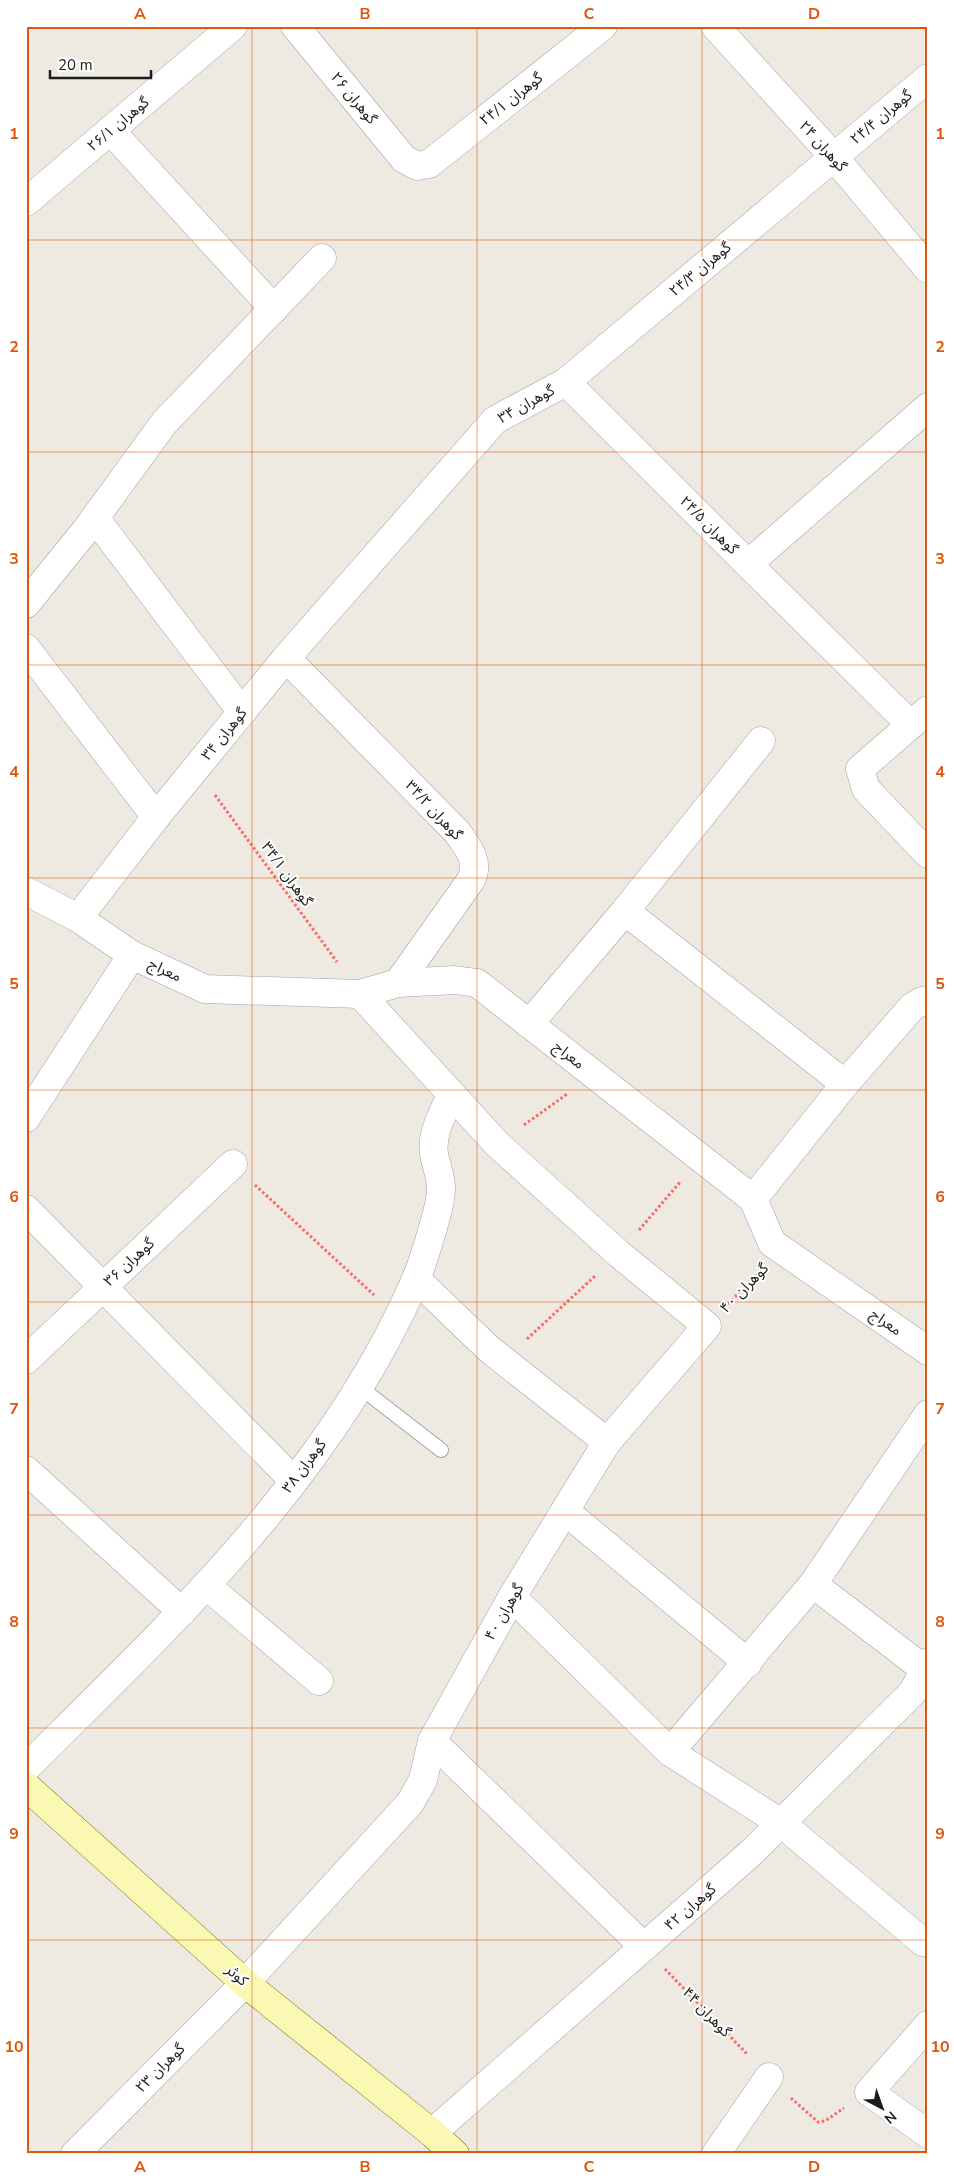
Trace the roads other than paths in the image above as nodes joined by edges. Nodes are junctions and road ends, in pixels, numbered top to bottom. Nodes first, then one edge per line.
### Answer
1 (233, 26) edge
2 (295, 26) edge
3 (603, 26) edge
4 (716, 26) edge
5 (928, 78) edge
6 (110, 130) junction
7 (833, 156) junction
8 (417, 166) joint
9 (26, 202) edge
10 (322, 258) dead end
11 (928, 269) edge
12 (274, 308) junction
13 (566, 382) junction
14 (928, 407) edge
15 (95, 518) junction
16 (748, 564) junction
17 (26, 604) edge
18 (26, 648) edge
19 (286, 658) junction
20 (242, 712) junction
21 (919, 718) edge
22 (761, 741) dead end
23 (156, 817) junction
24 (928, 854) edge
25 (26, 890) edge
26 (626, 912) junction
27 (78, 918) junction
28 (132, 955) junction
29 (398, 983) junction
30 (360, 994) junction
31 (928, 1002) edge
32 (529, 1024) junction
33 (845, 1084) junction
34 (451, 1095) junction
35 (26, 1118) edge
36 (233, 1164) road end
37 (753, 1199) junction
38 (26, 1209) edge
39 (416, 1278) junction
40 (103, 1287) junction
41 (928, 1351) edge
42 (26, 1360) edge
43 (361, 1388) junction
44 (928, 1414) edge
45 (606, 1442) junction
46 (441, 1450) dead end
47 (26, 1470) edge
48 (294, 1482) junction
49 (564, 1511) junction
50 (813, 1584) junction
51 (207, 1586) junction
52 (512, 1597) junction
53 (182, 1612) junction
54 (748, 1663) junction
55 (319, 1681) dead end
56 (923, 1681) edge
57 (432, 1741) junction
58 (670, 1752) junction
59 (26, 1768) edge
60 (26, 1786) edge
61 (781, 1823) junction
62 (926, 1942) edge
63 (644, 1947) junction
64 (245, 1983) junction
65 (928, 2025) edge
66 (769, 2077) road end
67 (432, 2133) junction
68 (928, 2134) edge
69 (75, 2154) edge
70 (456, 2154) edge
71 (716, 2154) edge

1 - 6 street, گوهران ۲۶/۱
2 - 8 street, گوهران ۲۶
3 - 8 street, گوهران ۲۴/۱
4 - 7 street, گوهران ۲۴
5 - 7 street, گوهران ۲۴/۴
6 - 9 street, گوهران ۲۶/۱
6 - 12 street
7 - 11 street, گوهران ۲۴
7 - 13 street, گوهران ۲۴/۳
10 - 12 street
12 - 15 street
13 - 16 street, گوهران ۲۴/۵
13 - 19 street, گوهران ۳۴
14 - 16 street, گوهران ۲۴/۵
15 - 17 street
15 - 20 street
16 - 21 street
18 - 23 street
19 - 20 street, گوهران ۳۴
19 - 29 street, گوهران ۳۴/۲
20 - 23 street, گوهران ۳۴
21 - 24 street
22 - 26 street
23 - 27 street, گوهران ۳۴
25 - 27 street
26 - 32 street
26 - 33 street
27 - 28 street
28 - 30 street, معراج
28 - 35 street
29 - 30 street, معراج
29 - 32 street, معراج
30 - 34 street
31 - 33 street
32 - 37 street, معراج
33 - 37 street
34 - 39 street, گوهران ۳۸
34 - 45 street, گوهران ۴۰
36 - 40 street, گوهران ۳۶
37 - 41 street, معراج
38 - 40 street
39 - 43 street, گوهران ۳۸
39 - 45 street
40 - 42 street, گوهران ۳۶
40 - 48 street
43 - 46 lane
43 - 48 street, گوهران ۳۸
44 - 50 street
45 - 49 street, گوهران ۴۰
47 - 53 street
48 - 51 street, گوهران ۳۸
49 - 52 street, گوهران ۴۰
49 - 54 street
50 - 54 street
50 - 56 street
51 - 53 street, گوهران ۳۸
51 - 55 street
52 - 57 street, گوهران ۴۰
52 - 58 street
53 - 59 street, گوهران ۳۸
54 - 58 street
56 - 61 street, گوهران ۴۲
57 - 63 street
57 - 64 street, گوهران ۴۰
58 - 61 street
60 - 64 street, کوثر
61 - 62 street
61 - 63 street, گوهران ۴۲
63 - 67 street, گوهران ۴۲
64 - 67 street, کوثر
64 - 69 street, گوهران ۲۳
65 - 68 street
66 - 71 street
67 - 70 street, کوثر

